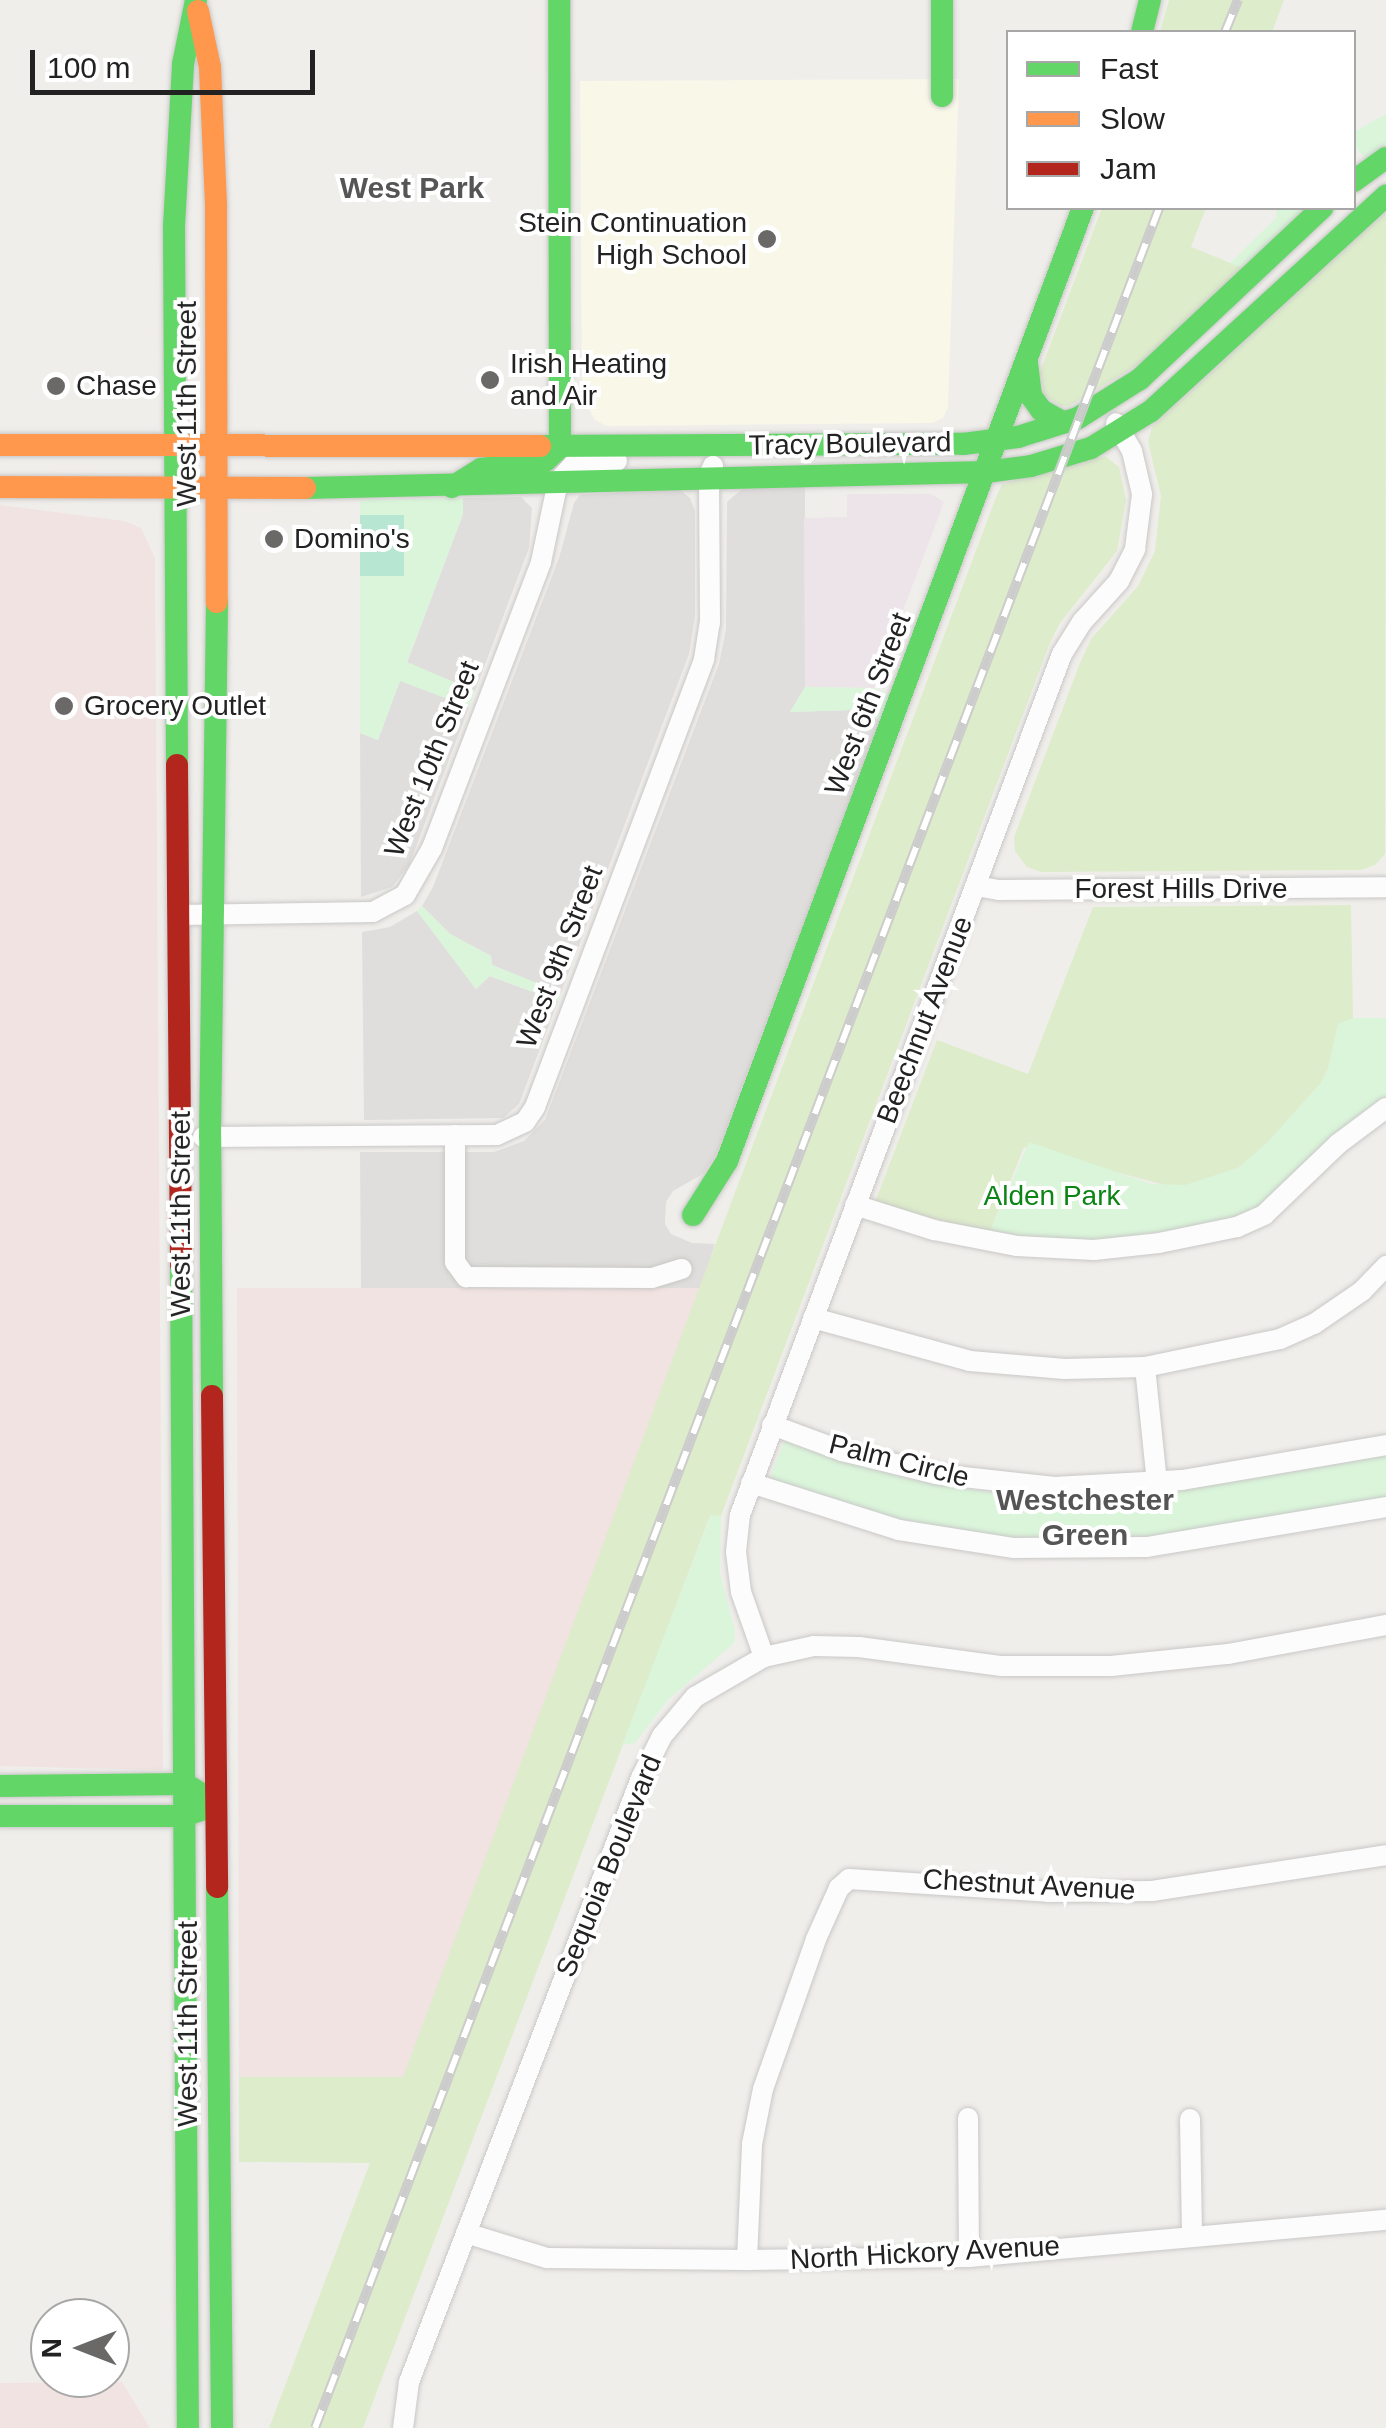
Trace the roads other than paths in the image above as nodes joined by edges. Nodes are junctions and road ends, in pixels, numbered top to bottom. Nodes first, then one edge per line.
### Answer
1 (559, 0) edge
2 (942, 0) edge
3 (1150, 0) edge
4 (196, 1) edge
5 (1142, 30) edge
6 (942, 96) dead end
7 (1386, 158) edge
8 (1356, 180) edge
9 (1386, 196) edge
10 (1081, 210) edge
11 (1320, 210) edge
12 (1027, 357) junction
13 (1104, 404) junction
14 (1064, 424) junction
15 (1122, 431) junction
16 (996, 440) junction
17 (822, 445) junction
18 (2, 446) edge
19 (660, 446) junction
20 (560, 447) junction
21 (175, 448) junction
22 (217, 448) junction
23 (986, 472) junction
24 (709, 475) junction
25 (558, 481) junction
26 (0, 486) edge
27 (452, 487) junction
28 (175, 490) junction
29 (217, 490) junction
30 (976, 886) junction
31 (1386, 887) edge
32 (180, 915) junction
33 (213, 915) junction
34 (1386, 1108) edge
35 (456, 1135) junction
36 (181, 1137) junction
37 (210, 1138) junction
38 (855, 1205) junction
39 (693, 1214) dead end
40 (1386, 1266) edge
41 (682, 1269) dead end
42 (813, 1318) junction
43 (1145, 1367) junction
44 (772, 1425) junction
45 (1386, 1444) edge
46 (750, 1483) junction
47 (1158, 1483) junction
48 (1386, 1507) edge
49 (1386, 1625) edge
50 (764, 1657) junction
51 (185, 1784) junction
52 (0, 1786) edge
53 (218, 1805) junction
54 (0, 1816) edge
55 (184, 1816) junction
56 (1386, 1855) edge
57 (968, 2118) dead end
58 (1190, 2119) dead end
59 (1386, 2220) edge
60 (466, 2233) junction
61 (1192, 2234) junction
62 (969, 2257) junction
63 (748, 2260) junction
64 (188, 2428) edge
65 (222, 2428) edge
66 (404, 2428) edge

1 - 20 main road
2 - 6 main road
3 - 5 main road
4 - 21 main road, West 11th Street
4 - 22 main road, West 11th Street
7 - 8 main road
9 - 15 main road, Tracy Boulevard
10 - 12 main road, West 6th Street
11 - 13 main road, Tracy Boulevard
12 - 14 main road
12 - 16 main road, West 6th Street
13 - 14 main road, Tracy Boulevard
13 - 15 street, Beechnut Avenue
14 - 16 main road, Tracy Boulevard
15 - 23 main road, Tracy Boulevard
15 - 30 street, Beechnut Avenue
16 - 17 main road, Tracy Boulevard
16 - 23 main road, West 6th Street
17 - 19 main road, Tracy Boulevard
17 - 24 street
18 - 21 main road, Tracy Boulevard
19 - 20 main road, Tracy Boulevard
19 - 25 street
20 - 22 main road, Tracy Boulevard
20 - 27 main road
21 - 22 main road, Tracy Boulevard
21 - 28 main road, West 11th Street
22 - 29 main road, West 11th Street
23 - 24 main road, Tracy Boulevard
23 - 39 main road, West 6th Street
24 - 25 main road, Tracy Boulevard
24 - 35 street, West 9th Street
25 - 27 main road, Tracy Boulevard
25 - 33 street, West 10th Street
26 - 28 main road, Tracy Boulevard
27 - 29 main road, Tracy Boulevard
28 - 29 main road, Tracy Boulevard
28 - 32 main road, West 11th Street
29 - 33 main road, West 11th Street
30 - 31 street, Forest Hills Drive
30 - 38 street, Beechnut Avenue
32 - 33 street, West 10th Street
32 - 36 main road, West 11th Street
33 - 37 main road, West 11th Street
34 - 38 street
35 - 37 street, West 9th Street
35 - 41 street
36 - 37 street, West 9th Street
36 - 51 main road, West 11th Street
37 - 53 main road, West 11th Street
38 - 42 street, Beechnut Avenue
40 - 43 street
42 - 43 street
42 - 44 street, Beechnut Avenue
43 - 47 street
44 - 46 street, Beechnut Avenue
44 - 47 street, Palm Circle
45 - 47 street, Palm Circle
46 - 48 street
46 - 50 street, Beechnut Avenue
49 - 50 street, Sequoia Boulevard
50 - 60 street, Sequoia Boulevard
51 - 52 main road
51 - 53 main road
51 - 55 main road, West 11th Street
53 - 55 main road
53 - 65 main road, West 11th Street
54 - 55 main road
55 - 64 main road, West 11th Street
56 - 63 street, Chestnut Avenue
57 - 62 street
58 - 61 street
59 - 61 street, North Hickory Avenue
60 - 63 street, North Hickory Avenue
60 - 66 street, Sequoia Boulevard
61 - 62 street, North Hickory Avenue
62 - 63 street, North Hickory Avenue

